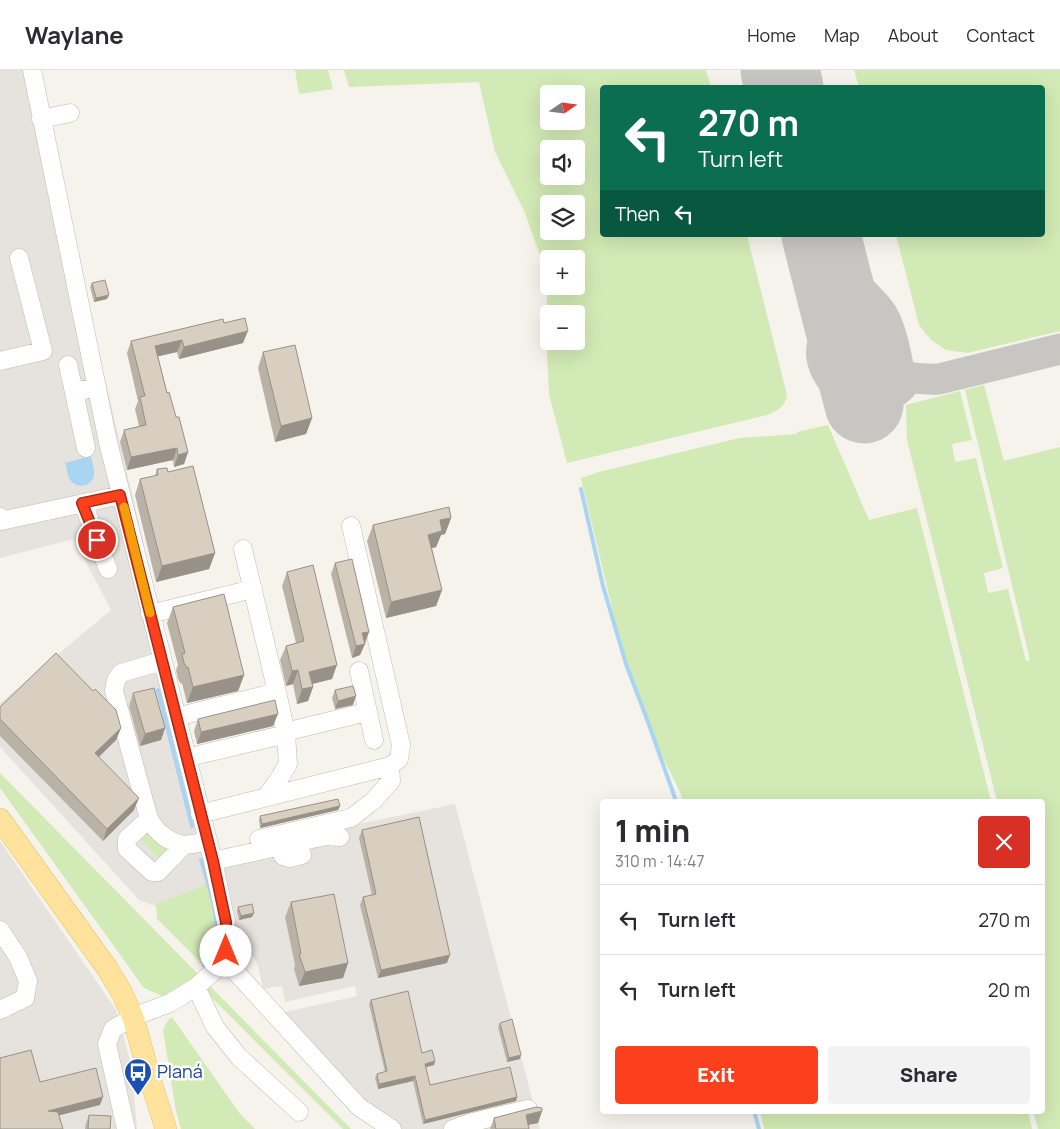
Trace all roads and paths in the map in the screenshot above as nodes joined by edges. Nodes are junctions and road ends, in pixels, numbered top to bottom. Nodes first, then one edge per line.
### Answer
1 (32, 70) edge
2 (70, 113) dead end
3 (41, 119) junction
4 (19, 258) dead end
5 (0, 360) edge
6 (68, 365) dead end
7 (96, 387) junction
8 (74, 392) junction
9 (86, 448) dead end
10 (120, 495) junction
11 (82, 503) junction
12 (0, 517) edge
13 (351, 526) dead end
14 (243, 549) dead end
15 (108, 569) dead end
16 (252, 589) junction
17 (150, 614) junction
18 (162, 661) junction
19 (359, 671) dead end
20 (277, 692) junction
21 (367, 712) junction
22 (188, 714) dead end
23 (286, 734) junction
24 (374, 740) dead end
25 (198, 755) dead end
26 (390, 766) junction
27 (266, 797) junction
28 (200, 814) junction
29 (0, 819) edge
30 (149, 819) junction
31 (340, 837) dead end
32 (259, 839) dead end
33 (207, 842) junction
34 (293, 844) junction
35 (184, 845) junction
36 (213, 861) junction
37 (0, 930) edge
38 (223, 958) junction
39 (196, 988) junction
40 (0, 1010) edge
41 (133, 1017) junction
42 (151, 1082) junction
43 (528, 1109) edge
44 (299, 1112) dead end
45 (479, 1125) edge
46 (126, 1129) edge
47 (152, 1129) edge
48 (166, 1129) edge
49 (392, 1129) edge
50 (453, 1129) edge

1 - 3 street
2 - 3 street
3 - 7 street
4 - 5 street
6 - 8 street
7 - 8 street
7 - 10 street
8 - 9 street
10 - 11 street
10 - 17 street
11 - 12 street
11 - 15 street
13 - 26 street
14 - 16 street
16 - 17 street
16 - 20 street
17 - 18 street
18 - 28 street
18 - 30 street
19 - 21 street
20 - 22 street
20 - 23 street
21 - 23 street
21 - 24 street
23 - 25 street
23 - 27 street
26 - 27 street
26 - 34 street
27 - 28 street
28 - 33 street
29 - 41 main road
30 - 35 street
30 - 35 street
31 - 34 street
32 - 34 street
33 - 35 street
33 - 36 street
34 - 36 street
36 - 38 street
37 - 40 street
38 - 39 street
38 - 49 street
39 - 41 street
39 - 44 street
41 - 42 main road
41 - 46 street
42 - 47 main road
42 - 48 main road
43 - 45 street
45 - 50 street

